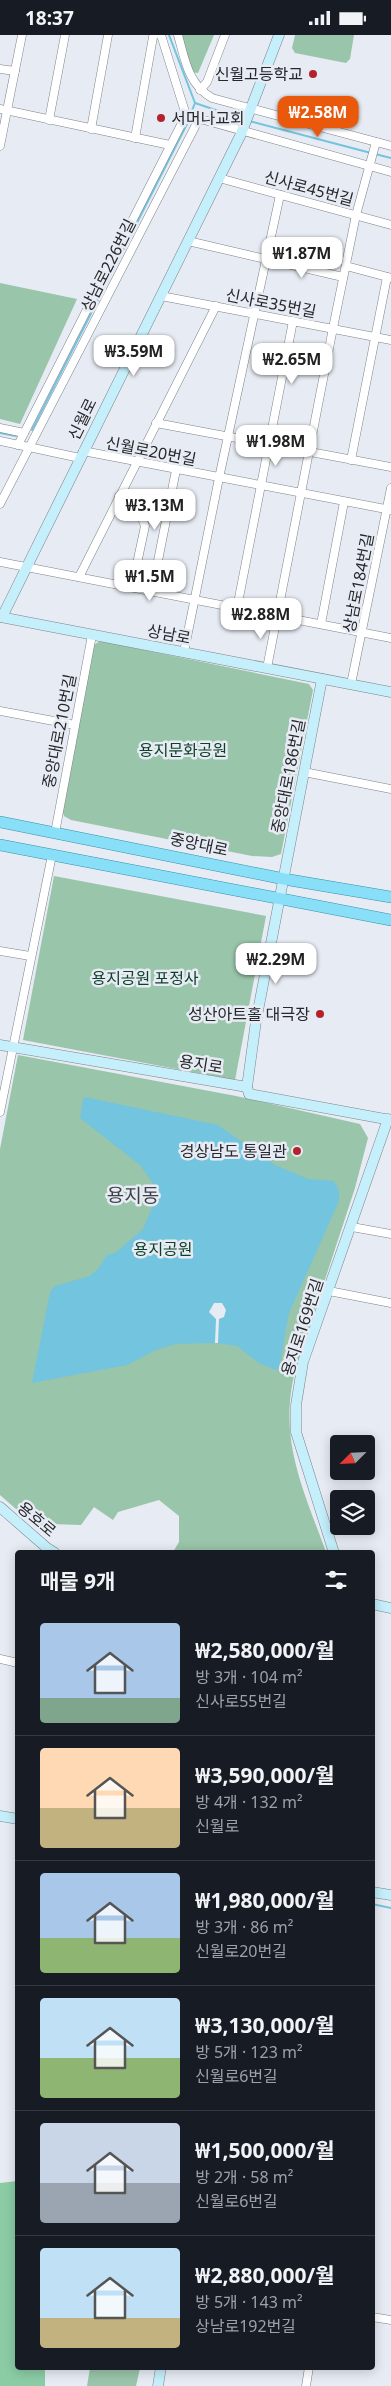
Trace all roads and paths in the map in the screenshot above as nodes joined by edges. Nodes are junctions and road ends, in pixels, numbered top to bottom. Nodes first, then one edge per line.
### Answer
1 (22, 35) edge
2 (65, 35) edge
3 (108, 35) edge
4 (155, 35) edge
5 (161, 35) edge
6 (178, 35) edge
7 (224, 35) edge
8 (279, 35) edge
9 (0, 69) edge
10 (15, 71) junction
11 (200, 90) junction
12 (3, 110) edge
13 (251, 110) junction
14 (191, 117) junction
15 (49, 120) junction
16 (91, 129) junction
17 (244, 129) junction
18 (1, 135) edge
19 (134, 137) junction
20 (375, 143) junction
21 (170, 145) junction
22 (0, 146) edge
23 (391, 146) edge
24 (370, 164) junction
25 (391, 172) edge
26 (220, 178) junction
27 (280, 195) junction
28 (356, 215) junction
29 (391, 225) edge
30 (188, 241) junction
31 (266, 259) junction
32 (346, 266) junction
33 (343, 277) junction
34 (389, 278) edge
35 (161, 295) junction
36 (216, 306) junction
37 (255, 314) junction
38 (293, 321) junction
39 (332, 328) junction
40 (376, 337) junction
41 (391, 340) edge
42 (156, 423) junction
43 (0, 428) edge
44 (24, 433) junction
45 (229, 437) junction
46 (0, 441) edge
47 (268, 444) junction
48 (18, 445) junction
49 (29, 447) junction
50 (309, 452) junction
51 (81, 455) junction
52 (351, 460) junction
53 (136, 462) junction
54 (391, 467) edge
55 (176, 469) junction
56 (219, 478) junction
57 (262, 485) junction
58 (391, 488) edge
59 (302, 493) junction
60 (119, 497) junction
61 (344, 502) junction
62 (0, 503) edge
63 (389, 510) edge
64 (0, 562) edge
65 (28, 567) junction
66 (78, 577) junction
67 (132, 587) junction
68 (152, 591) junction
69 (195, 599) junction
70 (237, 608) junction
71 (277, 616) junction
72 (1, 617) edge
73 (321, 624) junction
74 (362, 632) junction
75 (92, 635) junction
76 (391, 638) edge
77 (184, 652) junction
78 (267, 668) junction
79 (322, 679) junction
80 (351, 684) junction
81 (391, 692) edge
82 (0, 711) edge
83 (75, 725) junction
84 (304, 772) junction
85 (391, 789) edge
86 (0, 822) edge
87 (55, 833) junction
88 (0, 845) edge
89 (52, 855) junction
90 (284, 879) junction
91 (280, 897) junction
92 (391, 897) edge
93 (391, 920) edge
94 (0, 951) edge
95 (30, 956) junction
96 (0, 1045) edge
97 (13, 1047) junction
98 (247, 1087) junction
99 (0, 1112) edge
100 (390, 1119) edge
101 (352, 1227) junction
102 (391, 1234) edge
103 (329, 1291) junction
104 (391, 1303) edge
105 (0, 1507) edge
106 (50, 1550) edge
107 (333, 1550) edge
108 (375, 1605) edge
109 (391, 1608) edge
110 (0, 1659) edge
111 (15, 1662) edge
112 (0, 1816) edge
113 (15, 1818) edge
114 (375, 1892) edge
115 (391, 1895) edge
116 (375, 2317) edge
117 (391, 2320) edge
118 (161, 2370) edge
119 (309, 2370) edge
120 (158, 2386) edge
121 (306, 2386) edge

1 - 10 street
2 - 15 street
3 - 16 street
4 - 19 street
5 - 14 street
6 - 11 street
7 - 11 street
8 - 13 main road
9 - 10 street
10 - 12 street
11 - 13 street
12 - 15 street
12 - 18 street
13 - 17 main road, 신월로
13 - 20 street
14 - 17 street
14 - 21 street
14 - 49 street, 상남로226번길
15 - 16 street
16 - 19 street
17 - 24 street
17 - 26 main road, 신월로
18 - 22 street
19 - 21 street
20 - 23 street
20 - 24 street
21 - 44 street
24 - 25 street
24 - 28 street
26 - 27 street, 신사로45번길
26 - 30 main road, 신월로
27 - 28 street, 신사로45번길
27 - 31 street
28 - 29 street, 신사로45번길
28 - 32 street
30 - 31 street
30 - 35 main road, 신월로
31 - 33 street
31 - 37 street
32 - 33 street
32 - 34 street
33 - 39 street
34 - 40 street
35 - 36 street, 신사로35번길
35 - 51 main road, 신월로
36 - 37 street, 신사로35번길
36 - 42 street
37 - 38 street, 신사로35번길
37 - 45 street
38 - 39 street, 신사로35번길
38 - 47 street
39 - 40 street, 신사로35번길
39 - 50 street
40 - 41 street, 신사로35번길
40 - 52 street
42 - 45 street
42 - 53 street
43 - 44 street
44 - 48 street
45 - 47 street
45 - 56 street
46 - 48 street, 신월로20번길
47 - 50 street
47 - 57 street
48 - 49 street, 신월로20번길
49 - 51 street, 신월로20번길
49 - 62 street, 상남로226번길
50 - 52 street
50 - 59 street
51 - 53 street, 신월로20번길
51 - 65 main road, 신월로
52 - 54 street
53 - 55 street, 신월로20번길
53 - 60 street
55 - 56 street, 신월로20번길
55 - 68 street
56 - 57 street, 신월로20번길
56 - 69 street
57 - 59 street, 신월로20번길
57 - 70 street
58 - 63 street, 상남로184번길
59 - 61 street, 신월로20번길
59 - 71 street
60 - 66 street
60 - 67 street
61 - 63 street, 신월로20번길
61 - 73 street
63 - 74 street, 상남로184번길
64 - 65 street
65 - 66 street
65 - 72 main road, 신월로
66 - 67 street
67 - 68 street
68 - 69 street
69 - 70 street
69 - 77 street
70 - 71 street
71 - 73 street
71 - 78 street
72 - 75 main road, 상남로
73 - 74 street
74 - 76 street
74 - 80 street, 상남로184번길
75 - 77 main road, 상남로
75 - 83 street, 중앙대로210번길
77 - 78 main road, 상남로
78 - 79 main road, 상남로
79 - 80 main road, 상남로
79 - 84 main road, 중앙대로186번길
80 - 81 main road, 상남로
82 - 83 street
83 - 87 street, 중앙대로210번길
84 - 85 street
84 - 90 main road, 중앙대로186번길
86 - 87 main road, 중앙대로
87 - 90 main road, 중앙대로
88 - 89 main road
89 - 91 main road
89 - 95 street
90 - 91 main road, 중앙대로186번길
90 - 92 main road, 중앙대로
91 - 93 main road
91 - 98 main road, 중앙대로186번길
94 - 95 street
95 - 97 street
96 - 97 main road, 용지로
97 - 98 main road, 용지로
97 - 99 street
98 - 100 main road, 용지로
100 - 101 main road, 용지로169번길
101 - 102 street
101 - 103 main road, 용지로169번길
103 - 104 street
103 - 107 main road, 용지로169번길
105 - 106 main road, 용호로
108 - 109 main road
110 - 111 street
112 - 113 main road
114 - 115 main road
116 - 117 street
118 - 120 main road
119 - 121 street

